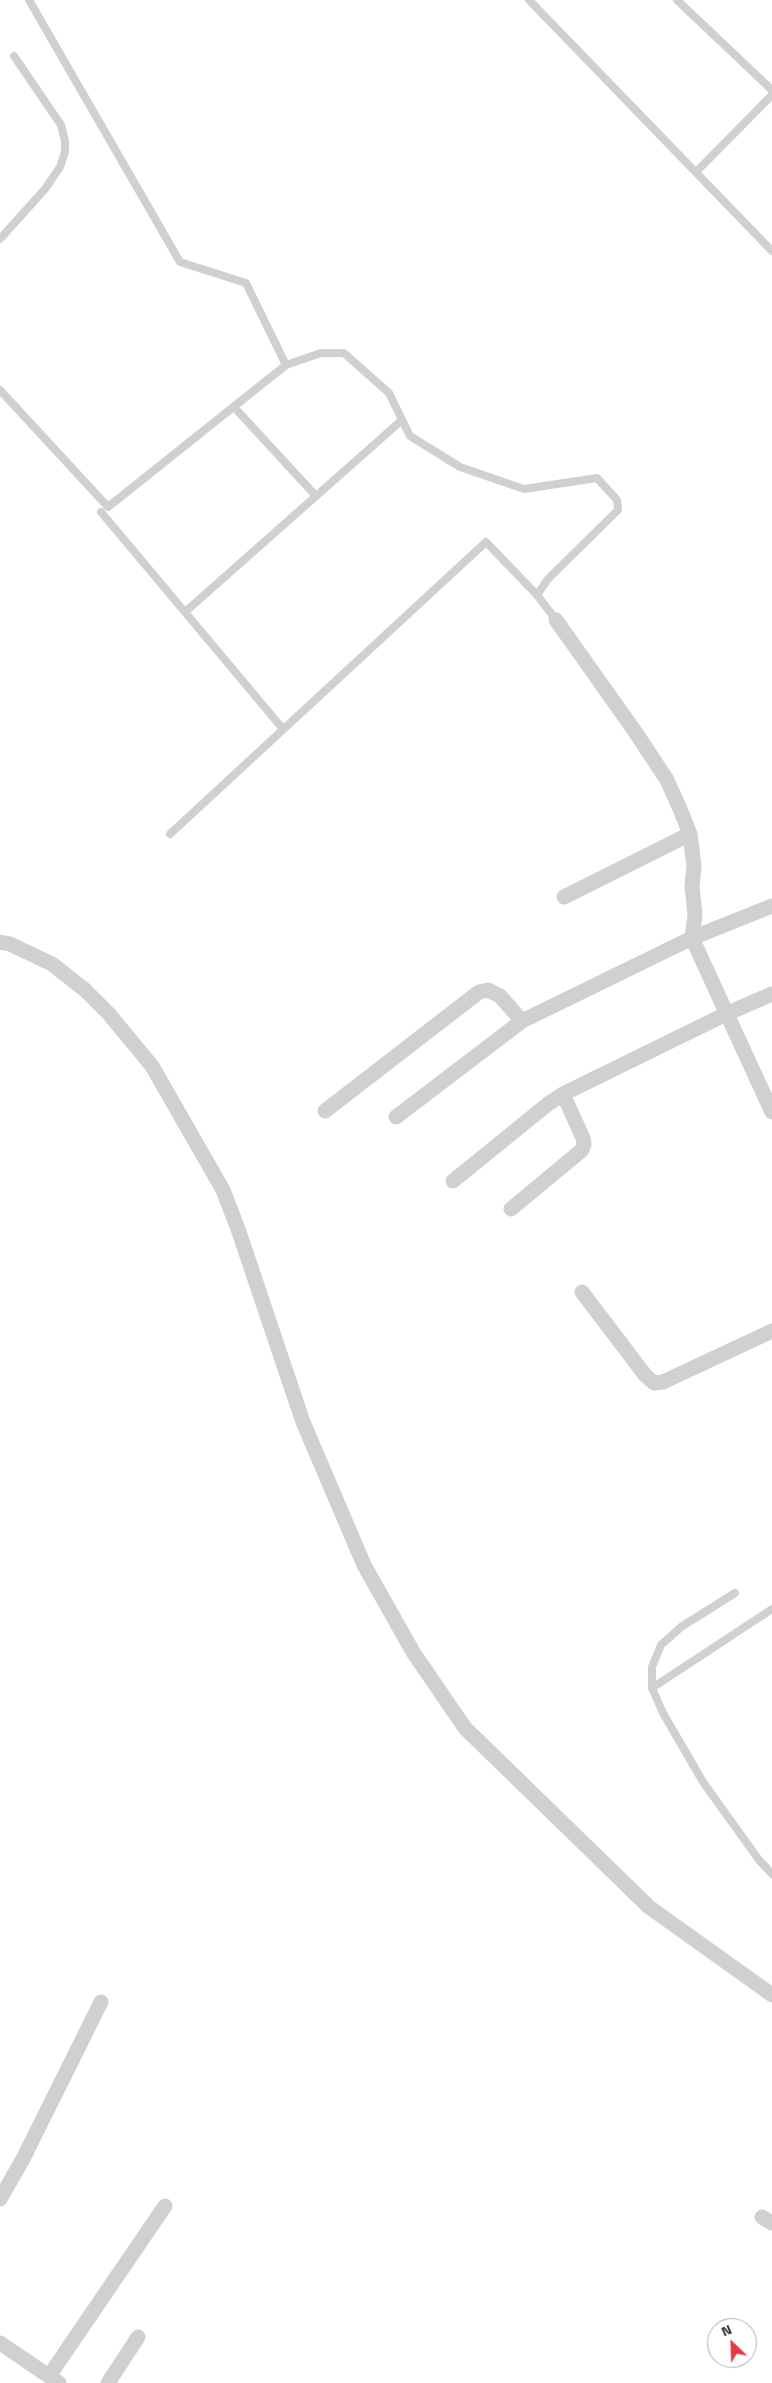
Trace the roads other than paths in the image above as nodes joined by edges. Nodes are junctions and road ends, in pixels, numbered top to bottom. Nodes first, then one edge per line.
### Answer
1 (29, 0) edge
2 (530, 0) edge
3 (677, 0) edge
4 (14, 56) dead end
5 (772, 90) edge
6 (772, 95) edge
7 (697, 171) junction
8 (0, 239) edge
9 (772, 250) edge
10 (286, 365) junction
11 (0, 390) edge
12 (234, 407) junction
13 (402, 420) junction
14 (316, 496) junction
15 (101, 512) dead end
16 (537, 595) junction
17 (185, 612) junction
18 (556, 620) joint
19 (283, 729) junction
20 (170, 834) dead end
21 (690, 834) junction
22 (564, 897) dead end
23 (772, 906) edge
24 (692, 938) junction
25 (0, 942) edge
26 (772, 994) edge
27 (726, 1014) junction
28 (522, 1021) junction
29 (563, 1094) junction
30 (325, 1111) dead end
31 (772, 1112) edge
32 (396, 1117) dead end
33 (453, 1181) dead end
34 (511, 1209) dead end
35 (582, 1292) dead end
36 (772, 1331) edge
37 (735, 1593) dead end
38 (772, 1609) edge
39 (652, 1688) junction
40 (772, 1874) edge
41 (772, 1995) edge
42 (101, 2002) dead end
43 (0, 2199) edge
44 (166, 2206) dead end
45 (138, 2337) dead end
46 (0, 2343) edge
47 (54, 2380) edge
48 (108, 2383) edge

1 - 10 lane
2 - 7 lane
3 - 5 lane
4 - 8 lane
6 - 7 lane
7 - 9 lane
10 - 12 lane
10 - 13 lane
11 - 12 lane
12 - 14 lane
13 - 14 lane
13 - 16 lane
14 - 17 lane
15 - 17 lane
16 - 18 lane
16 - 19 lane
17 - 19 lane
18 - 21 street
19 - 20 lane
21 - 22 street
21 - 24 street
23 - 24 street
24 - 27 street
24 - 28 street
25 - 41 street
26 - 27 street
27 - 29 street
27 - 31 street
28 - 30 street
28 - 32 street
29 - 33 street
29 - 34 street
35 - 36 street
37 - 39 lane
38 - 39 lane
39 - 40 lane
42 - 43 street
44 - 47 street
45 - 48 street
46 - 47 street

